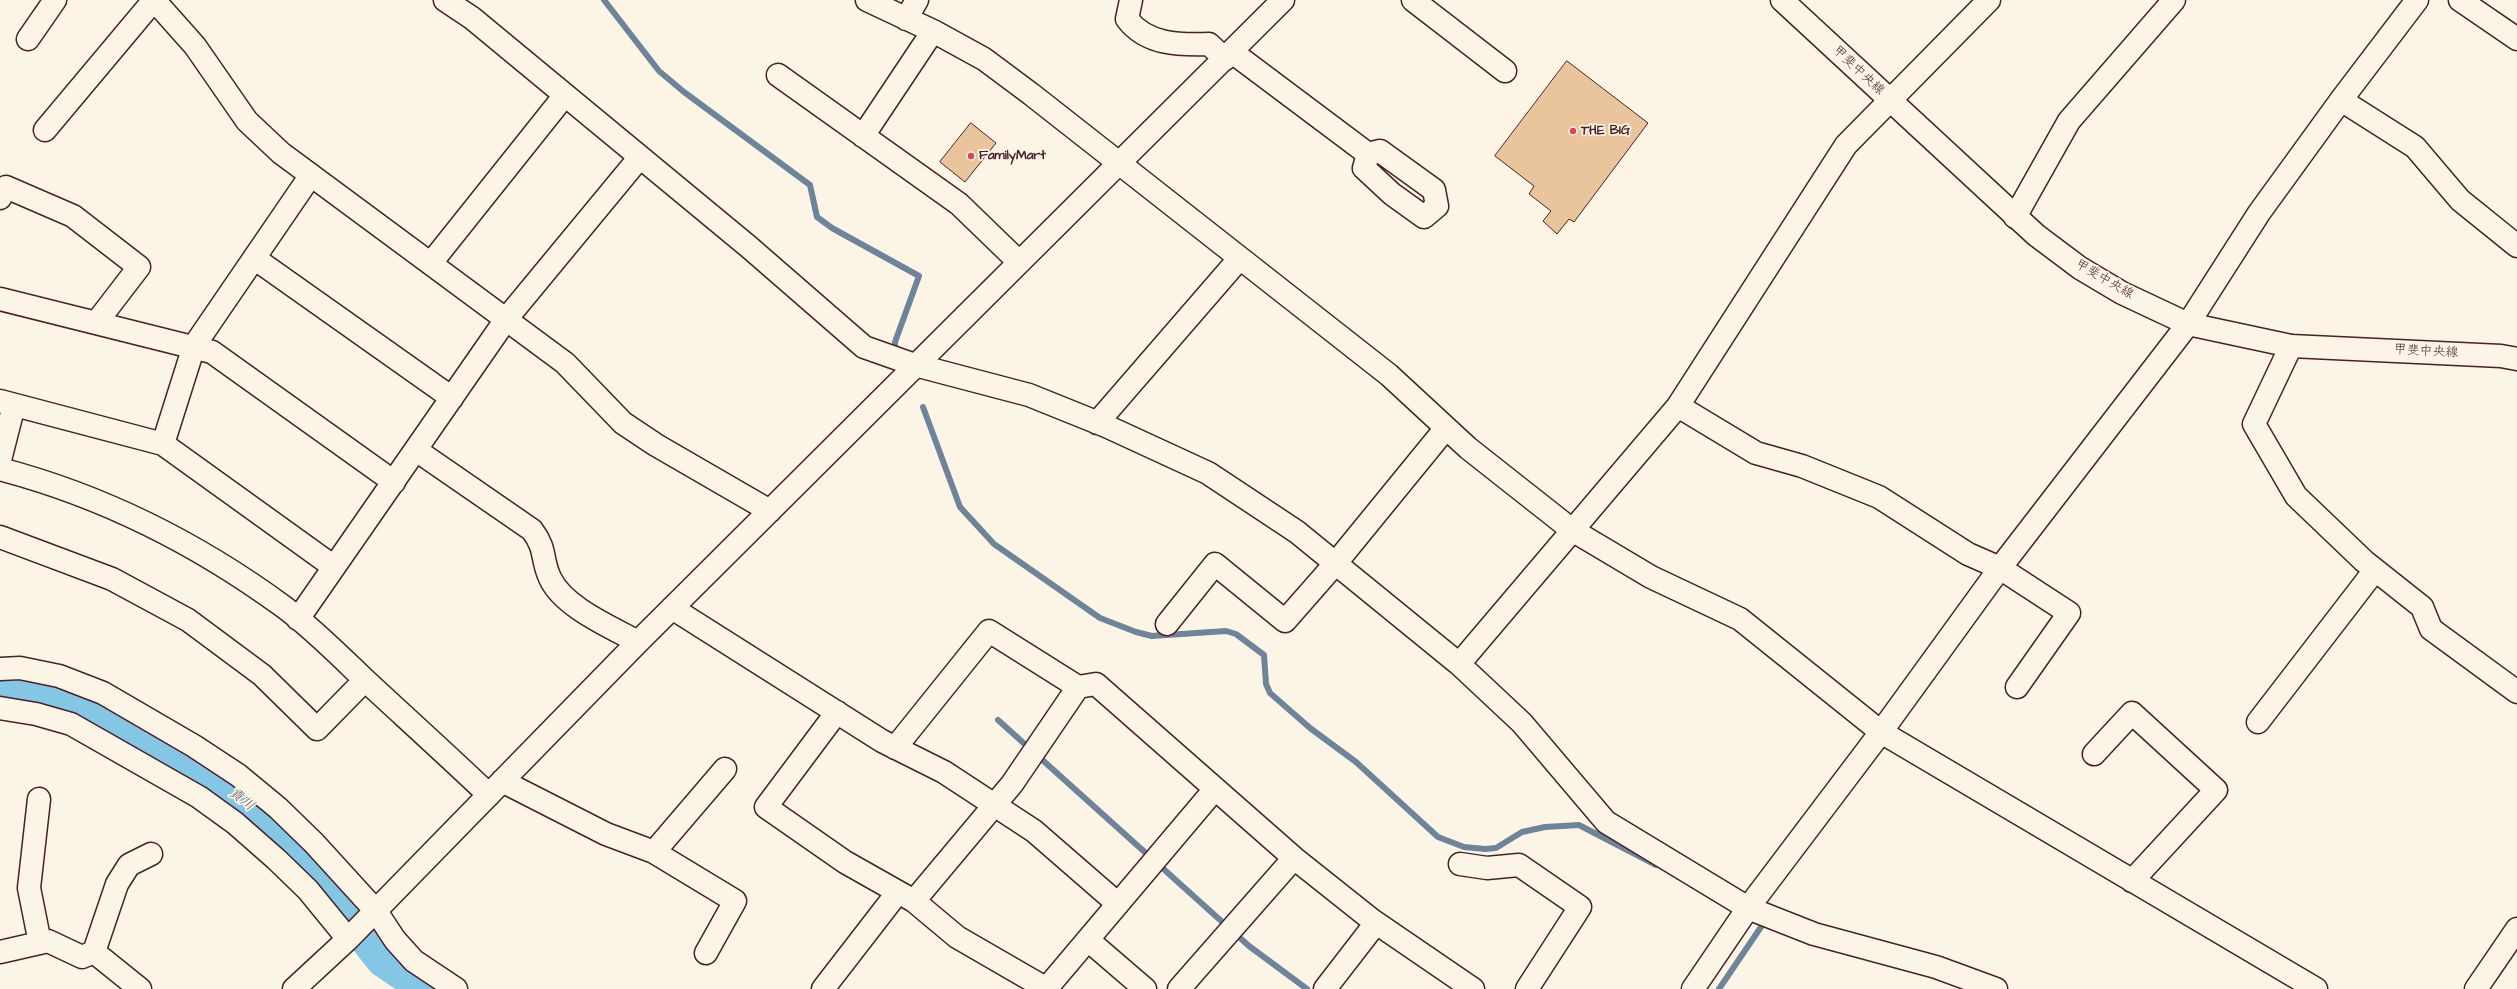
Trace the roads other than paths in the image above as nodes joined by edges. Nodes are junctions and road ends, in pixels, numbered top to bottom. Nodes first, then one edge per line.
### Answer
1 (55, 0) edge
2 (154, 0) edge
3 (445, 0) edge
4 (867, 0) edge
5 (1131, 0) edge
6 (1284, 0) edge
7 (1413, 0) edge
8 (1782, 0) edge
9 (1989, 0) edge
10 (2174, 0) edge
11 (2417, 0) edge
12 (2460, 0) edge
13 (912, 9) edge
14 (933, 31) junction
15 (28, 39) dead end
16 (2517, 39) edge
17 (1229, 56) junction
18 (1505, 71) dead end
19 (778, 75) dead end
20 (565, 95) junction
21 (1889, 100) junction
22 (2341, 100) junction
23 (45, 130) dead end
24 (863, 136) junction
25 (1368, 154) dead end
26 (640, 157) junction
27 (1119, 161) junction
28 (311, 175) junction
29 (0, 198) edge
30 (2015, 217) junction
31 (2517, 246) edge
32 (254, 258) junction
33 (1239, 259) junction
34 (1019, 262) junction
35 (431, 263) junction
36 (0, 299) edge
37 (507, 318) junction
38 (96, 323) junction
39 (2188, 324) junction
40 (194, 346) junction
41 (2292, 346) junction
42 (2517, 359) edge
43 (915, 366) junction
44 (452, 398) junction
45 (7, 403) edge
46 (1678, 406) junction
47 (1097, 423) junction
48 (1446, 428) junction
49 (163, 444) junction
50 (416, 450) junction
51 (0, 460) edge
52 (0, 469) edge
53 (394, 482) junction
54 (770, 511) junction
55 (1572, 530) junction
56 (0, 537) edge
57 (1336, 564) junction
58 (334, 567) junction
59 (2000, 568) junction
60 (2375, 570) junction
61 (672, 608) junction
62 (298, 620) junction
63 (1167, 624) dead end
64 (638, 642) junction
65 (1459, 664) junction
66 (0, 668) edge
67 (365, 680) junction
68 (1078, 687) junction
69 (2017, 687) dead end
70 (2517, 692) edge
71 (0, 708) edge
72 (837, 712) junction
73 (2258, 722) dead end
74 (1881, 732) junction
75 (895, 748) junction
76 (2094, 754) dead end
77 (725, 769) dead end
78 (496, 788) junction
79 (1215, 789) junction
80 (39, 799) dead end
81 (994, 805) junction
82 (654, 852) junction
83 (151, 854) dead end
84 (1294, 858) junction
85 (1460, 864) dead end
86 (2132, 881) junction
87 (906, 896) junction
88 (1118, 904) junction
89 (374, 913) junction
90 (1744, 914) junction
91 (1376, 923) junction
92 (2517, 929) edge
93 (348, 939) junction
94 (1088, 940) junction
95 (40, 943) junction
96 (0, 952) edge
97 (94, 952) junction
98 (706, 953) dead end
99 (1326, 988) edge
100 (140, 989) edge
101 (294, 989) edge
102 (456, 989) edge
103 (823, 989) edge
104 (1046, 989) edge
105 (1145, 989) edge
106 (1179, 989) edge
107 (1473, 989) edge
108 (1527, 989) edge
109 (1693, 989) edge
110 (1996, 989) edge
111 (2316, 989) edge
112 (2476, 989) edge

1 - 15 street
2 - 23 street
2 - 28 street
3 - 20 street
4 - 13 street
5 - 17 street
6 - 17 street
7 - 18 street
8 - 21 street, 甲斐中央線
9 - 21 street
10 - 30 street
11 - 22 street
12 - 16 street
13 - 14 street
14 - 24 street
14 - 27 street
17 - 25 street
17 - 27 street
19 - 24 street
20 - 26 street
20 - 35 street
21 - 30 street, 甲斐中央線
21 - 46 street
22 - 31 street
22 - 39 street
24 - 34 street
26 - 37 street
26 - 43 street
27 - 33 street
27 - 34 street
28 - 32 street
28 - 35 street
29 - 38 street
30 - 39 street, 甲斐中央線
32 - 40 street
32 - 44 street
33 - 47 street
33 - 48 street
34 - 43 street
35 - 37 street
36 - 38 street
37 - 44 street
37 - 54 street
38 - 40 street
39 - 41 street, 甲斐中央線
39 - 59 street
40 - 49 street
40 - 53 street
41 - 42 street, 甲斐中央線
41 - 60 street
43 - 47 street
43 - 54 street
44 - 50 street
45 - 49 street
45 - 51 street
46 - 55 street
46 - 59 street
47 - 57 street
48 - 55 street
48 - 57 street
49 - 58 street
50 - 53 street
50 - 64 street
52 - 62 street
53 - 58 street
54 - 61 street
55 - 65 street
55 - 74 street
56 - 67 street
57 - 63 street
57 - 65 street
58 - 62 street
59 - 69 street
59 - 74 street
60 - 70 street
60 - 73 street
61 - 64 street
61 - 72 street
62 - 67 street
64 - 78 street
65 - 90 street
66 - 89 street
67 - 78 street
68 - 75 street
68 - 79 street
68 - 81 street
71 - 93 street
72 - 75 street
72 - 87 street
74 - 86 street
74 - 90 street
75 - 81 street
76 - 86 street
77 - 82 street
78 - 82 street
78 - 89 street
79 - 84 street
79 - 88 street
80 - 95 street
81 - 87 street
81 - 88 street
82 - 98 street
83 - 97 street
84 - 91 street
84 - 106 street
85 - 108 street
86 - 111 street
87 - 103 street
87 - 104 street
88 - 94 street
89 - 93 street
89 - 102 street
90 - 109 street
90 - 110 street
91 - 99 street
91 - 107 street
92 - 112 street
93 - 101 street
94 - 104 street
94 - 105 street
95 - 96 street
95 - 97 street
97 - 100 street

